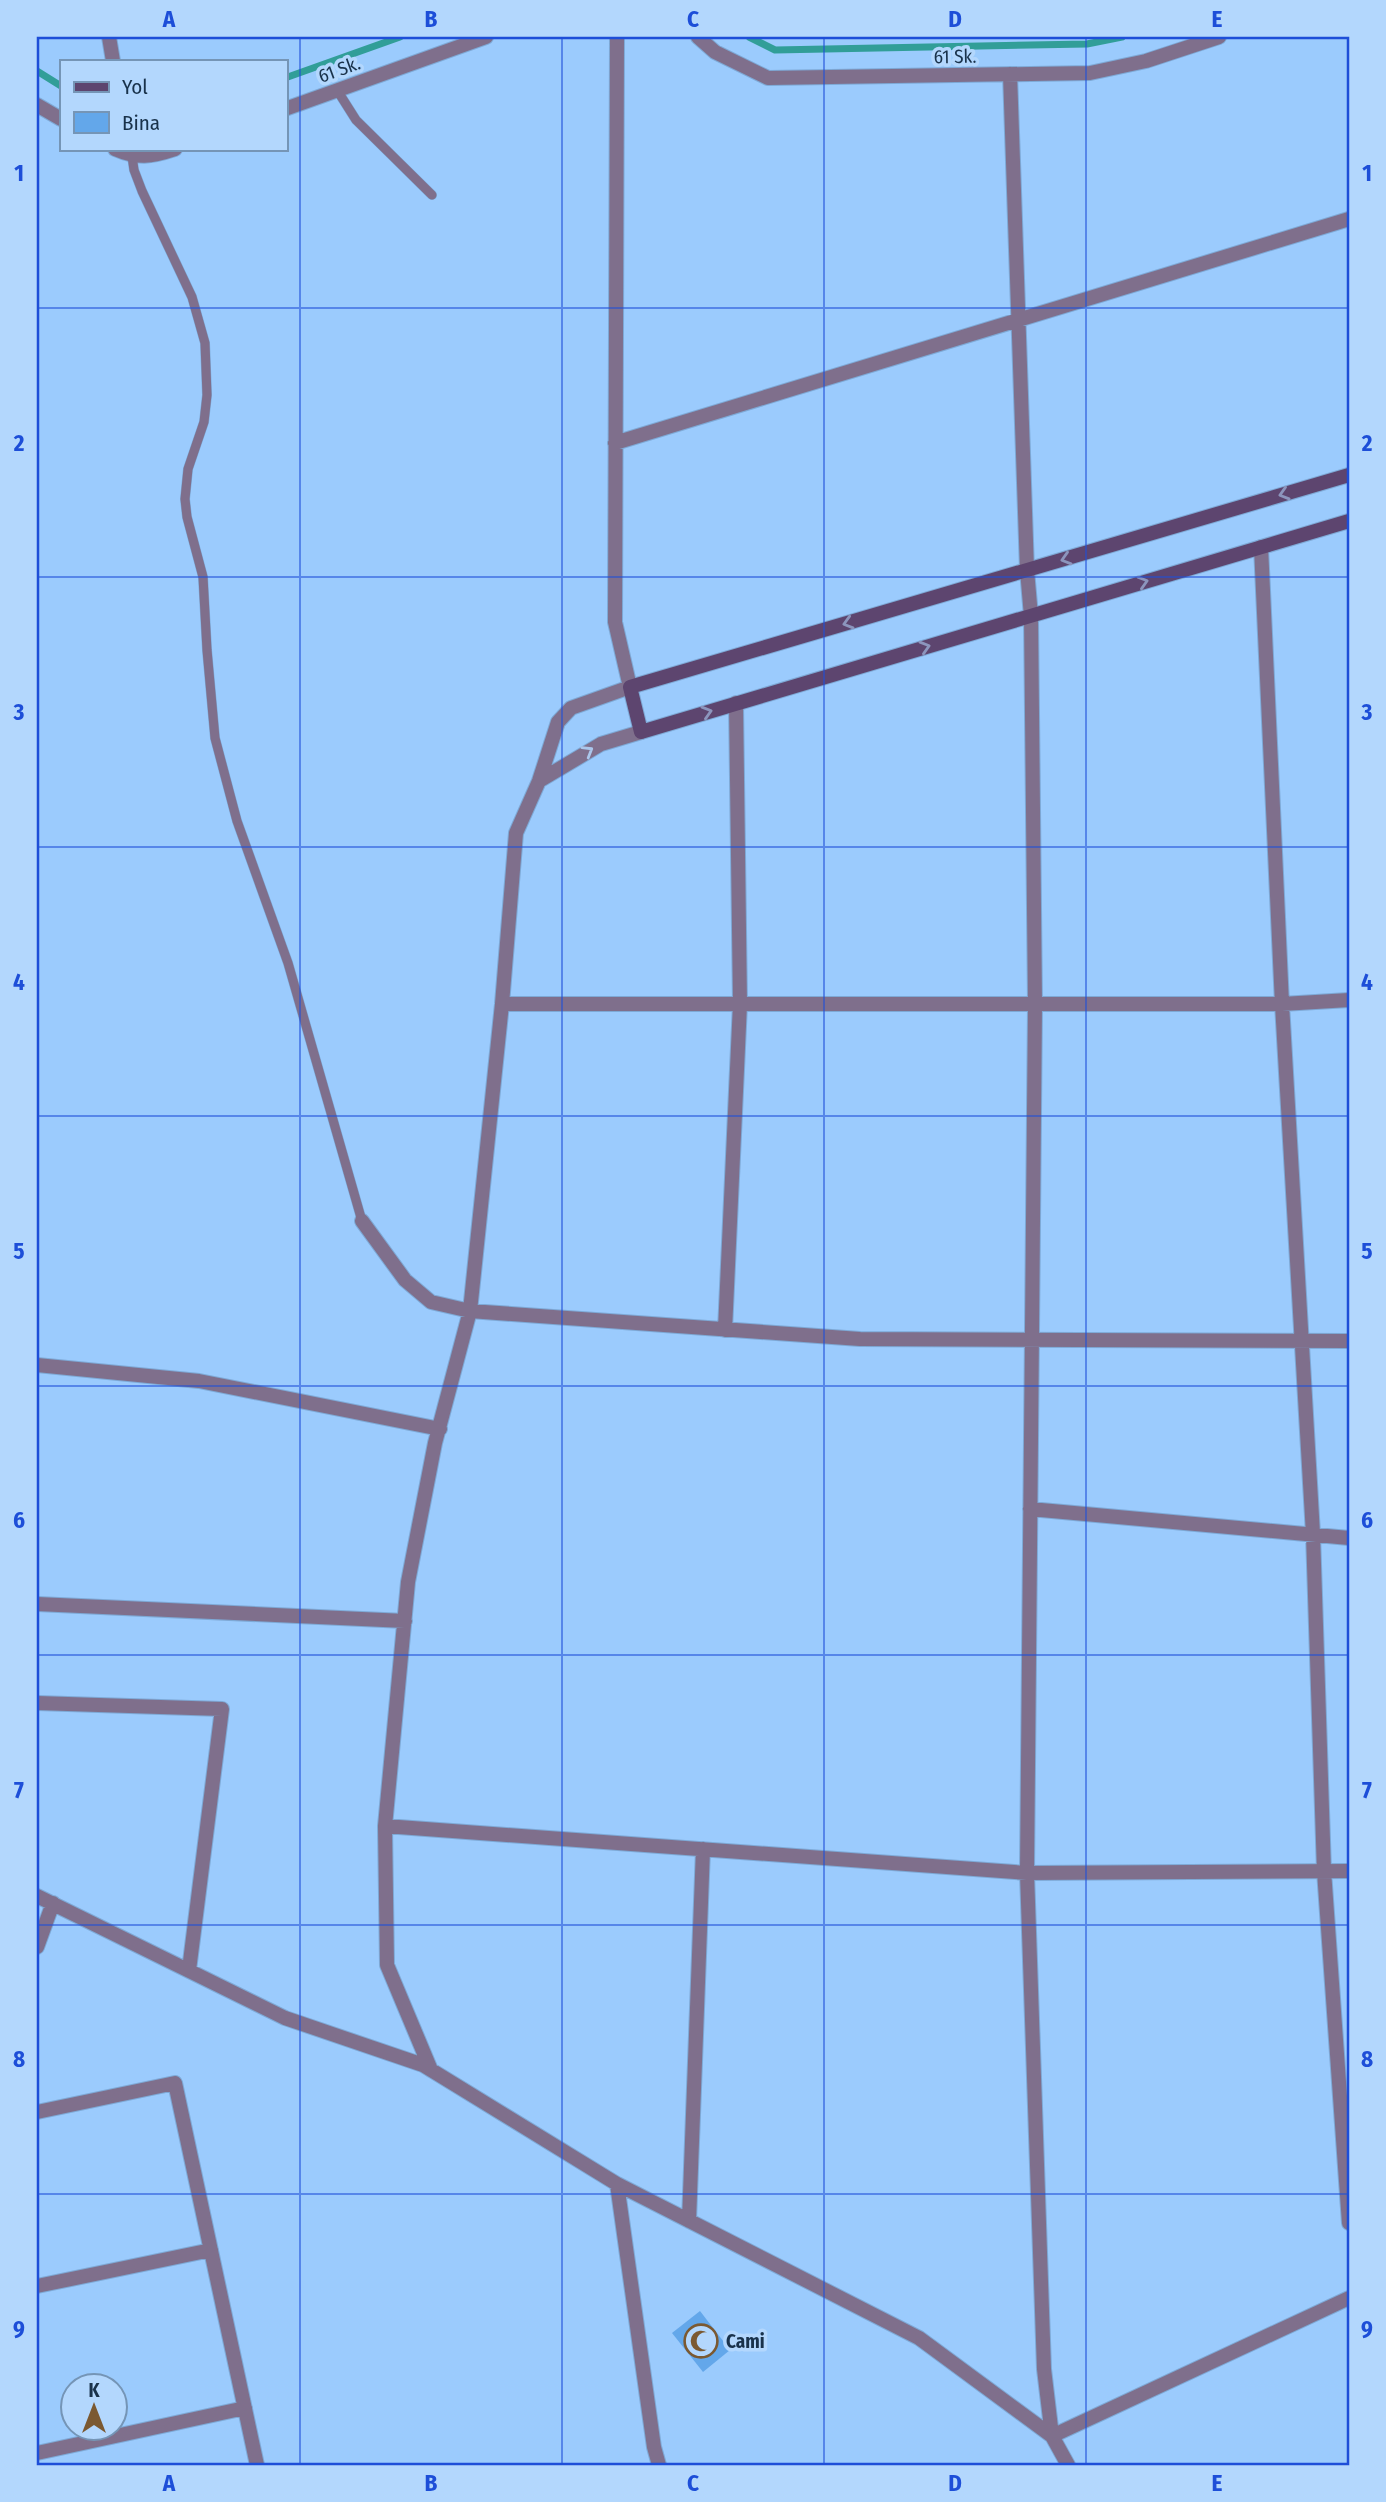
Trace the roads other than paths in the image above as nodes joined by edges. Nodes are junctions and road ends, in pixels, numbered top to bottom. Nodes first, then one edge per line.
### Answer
1 (109, 37) edge
2 (486, 37) edge
3 (617, 37) edge
4 (698, 37) edge
5 (1219, 37) edge
6 (113, 60) edge
7 (1010, 74) junction
8 (337, 90) junction
9 (37, 106) edge
10 (287, 108) edge
11 (60, 119) edge
12 (117, 150) edge
13 (172, 150) edge
14 (132, 156) junction
15 (432, 195) dead end
16 (1349, 219) edge
17 (1018, 319) junction
18 (615, 443) junction
19 (1349, 475) edge
20 (1349, 521) edge
21 (1261, 547) junction
22 (1027, 570) junction
23 (1031, 616) junction
24 (630, 687) junction
25 (736, 703) junction
26 (642, 732) junction
27 (539, 781) junction
28 (1349, 1000) edge
29 (502, 1004) junction
30 (740, 1004) junction
31 (1035, 1004) junction
32 (1282, 1004) junction
33 (362, 1221) joint
34 (470, 1311) junction
35 (725, 1330) junction
36 (1032, 1339) junction
37 (1349, 1340) edge
38 (1301, 1341) junction
39 (37, 1365) edge
40 (440, 1429) junction
41 (1030, 1509) junction
42 (1313, 1534) junction
43 (1349, 1538) edge
44 (37, 1604) edge
45 (405, 1621) junction
46 (37, 1703) edge
47 (385, 1826) junction
48 (703, 1849) junction
49 (1324, 1871) junction
50 (1349, 1871) edge
51 (1027, 1873) junction
52 (37, 1896) edge
53 (53, 1903) junction
54 (37, 1947) edge
55 (189, 1970) junction
56 (431, 2070) junction
57 (37, 2112) edge
58 (617, 2185) junction
59 (689, 2221) junction
60 (1349, 2222) edge
61 (211, 2250) junction
62 (37, 2286) edge
63 (1349, 2298) edge
64 (245, 2408) junction
65 (1052, 2436) junction
66 (37, 2453) edge
67 (257, 2465) edge
68 (659, 2465) edge
69 (1068, 2465) edge

1 - 6 street
2 - 8 street, 61 Sk.
3 - 18 street
4 - 7 street, 61 Sk.
5 - 7 street, 61 Sk.
7 - 17 street
8 - 10 street, 61 Sk.
8 - 15 lane
9 - 11 street
12 - 14 street
13 - 14 street
14 - 33 lane
16 - 17 street
17 - 18 street
17 - 22 street
18 - 24 street
19 -> 22 main road
20 - 21 main road
23 -> 21 main road
21 - 32 street
22 - 23 street
22 -> 24 main road
25 -> 23 main road
23 - 31 street
24 - 26 main road
24 - 27 street
26 -> 25 main road
25 - 30 street
27 -> 26 street
27 - 29 street
28 - 32 street
29 - 30 street
29 - 34 street
30 - 31 street
30 - 35 street
31 - 32 street
31 - 36 street
32 - 38 street
33 - 34 street
34 - 35 street
34 - 40 street
35 - 36 street
36 - 38 street
36 - 41 street
37 - 38 street
38 - 42 street
39 - 40 street
40 - 45 street
41 - 42 street
41 - 51 street
42 - 43 street
42 - 49 street
44 - 45 street
45 - 47 street
46 - 55 street
47 - 48 street
47 - 56 street
48 - 51 street
48 - 59 street
49 - 50 street
49 - 51 street
49 - 60 street
51 - 65 street
52 - 53 street
53 - 54 street
53 - 55 street
55 - 56 street
56 - 58 street
57 - 61 street
58 - 59 street
58 - 68 street
59 - 65 street
61 - 62 street
61 - 64 street
63 - 65 street
64 - 66 street
64 - 67 street
65 - 69 street

